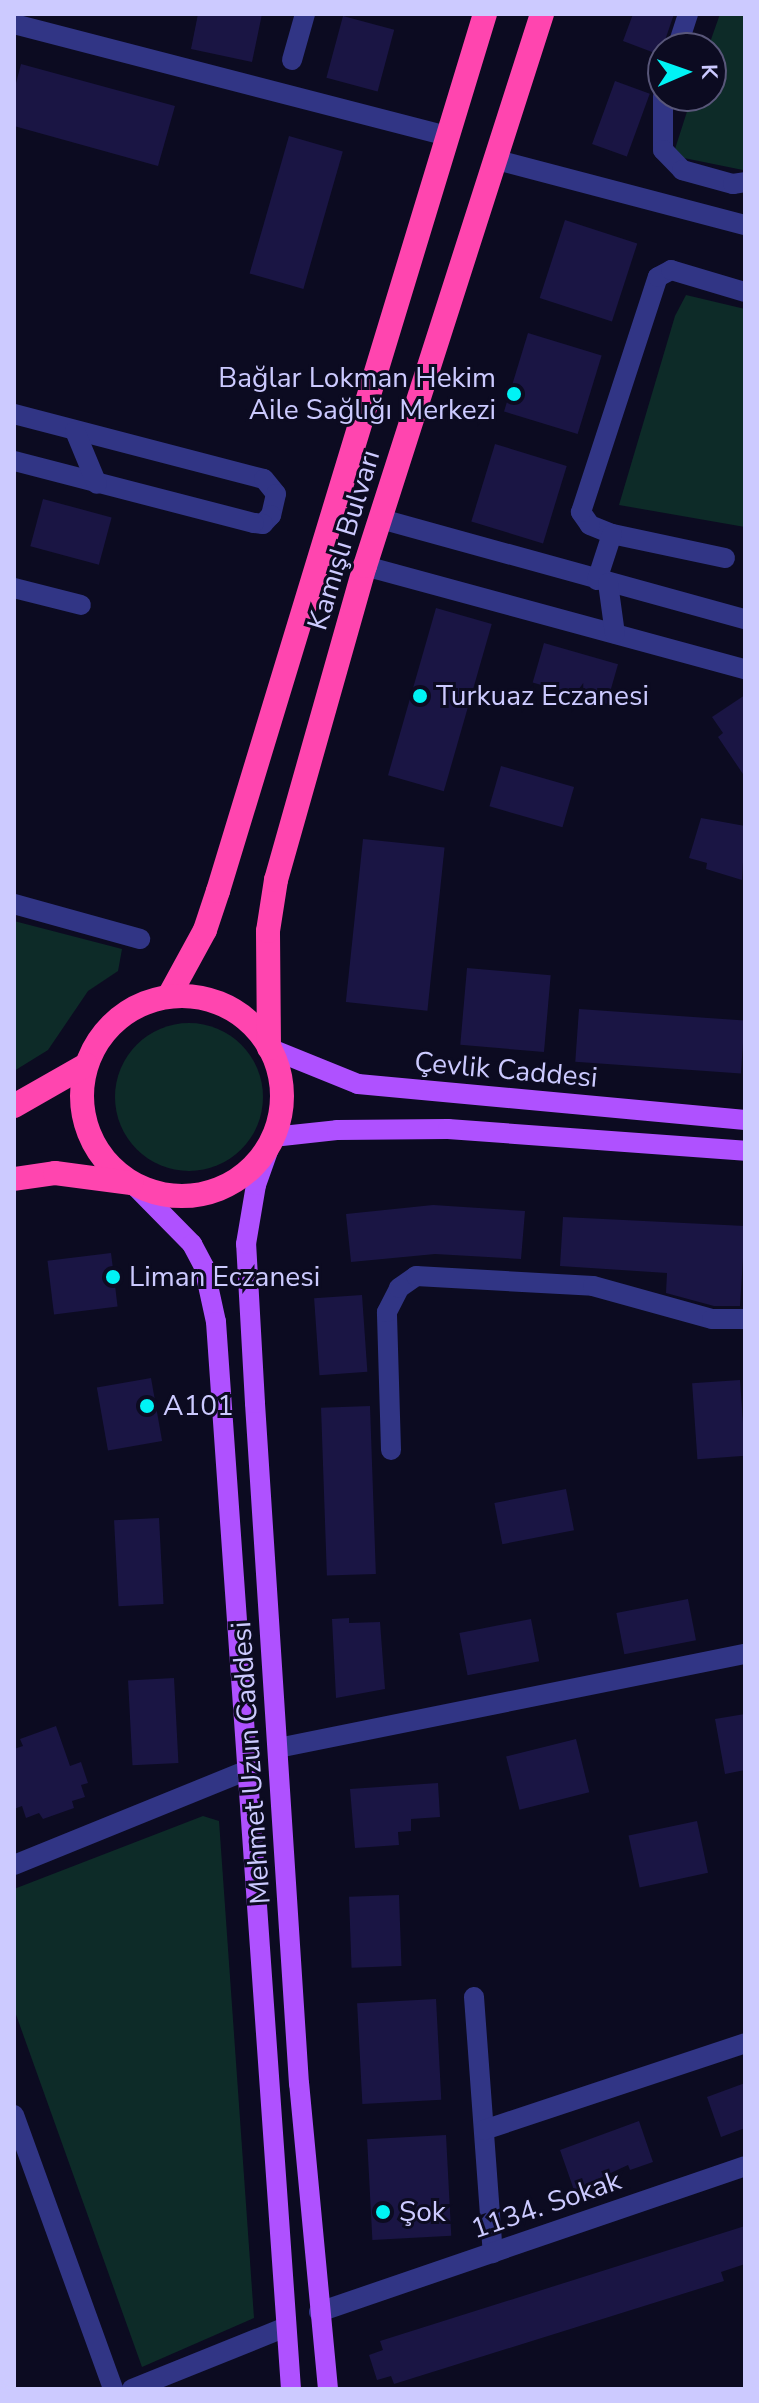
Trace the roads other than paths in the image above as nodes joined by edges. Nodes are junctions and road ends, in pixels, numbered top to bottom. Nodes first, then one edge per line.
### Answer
1 (305, 14) edge
2 (485, 14) edge
3 (542, 14) edge
4 (14, 24) edge
5 (292, 60) dead end
6 (663, 112) edge
7 (447, 136) junction
8 (497, 160) junction
9 (739, 183) edge
10 (724, 219) junction
11 (745, 225) edge
12 (745, 292) edge
13 (14, 414) edge
14 (75, 431) junction
15 (14, 461) edge
16 (97, 484) junction
17 (381, 519) junction
18 (612, 534) junction
19 (725, 558) dead end
20 (365, 566) junction
21 (602, 582) junction
22 (14, 588) edge
23 (81, 605) dead end
24 (745, 619) edge
25 (615, 634) junction
26 (745, 669) edge
27 (14, 904) edge
28 (140, 939) dead end
29 (169, 996) junction
30 (269, 1048) junction
31 (86, 1065) junction
32 (14, 1106) edge
33 (745, 1120) edge
34 (273, 1137) junction
35 (745, 1151) edge
36 (14, 1179) edge
37 (132, 1183) junction
38 (745, 1319) edge
39 (391, 1450) dead end
40 (745, 1654) edge
41 (278, 1748) junction
42 (245, 1771) junction
43 (14, 1865) edge
44 (474, 1997) dead end
45 (745, 2043) edge
46 (14, 2115) edge
47 (484, 2130) junction
48 (745, 2166) edge
49 (493, 2253) junction
50 (319, 2312) junction
51 (286, 2327) junction
52 (113, 2389) edge
53 (132, 2389) edge
54 (291, 2389) edge
55 (328, 2389) edge

1 - 5 street
2 - 7 highway, Kamışlı Bulvarı
3 - 8 highway, Kamışlı Bulvarı
4 - 7 street
6 - 9 street
7 - 29 highway, Kamışlı Bulvarı
8 - 10 street
8 - 17 highway, Kamışlı Bulvarı
9 - 10 street
10 - 11 street
12 - 18 street
13 - 14 street
14 - 16 street
14 - 16 street
15 - 16 street
17 - 20 highway, Kamışlı Bulvarı
17 - 21 street
18 - 19 street
18 - 21 street
20 - 25 street
20 - 30 highway, Kamışlı Bulvarı
21 - 24 street
21 - 25 street
22 - 23 street
25 - 26 street
27 - 28 street
29 - 30 highway
29 - 31 highway
30 - 33 main road, Çevlik Caddesi
30 - 34 highway
31 - 32 highway
31 - 37 highway
34 - 35 main road
34 - 37 highway
34 - 41 main road, Mehmet Uzun Caddesi
36 - 37 highway
37 - 42 main road
38 - 39 street
40 - 41 street
41 - 50 main road, Mehmet Uzun Caddesi
42 - 43 street
42 - 51 main road
44 - 47 street
45 - 47 street
46 - 52 street
47 - 49 street
48 - 49 street, 1134. Sokak
49 - 50 street, 1134. Sokak
50 - 55 main road, Mehmet Uzun Caddesi
51 - 53 street
51 - 54 main road

